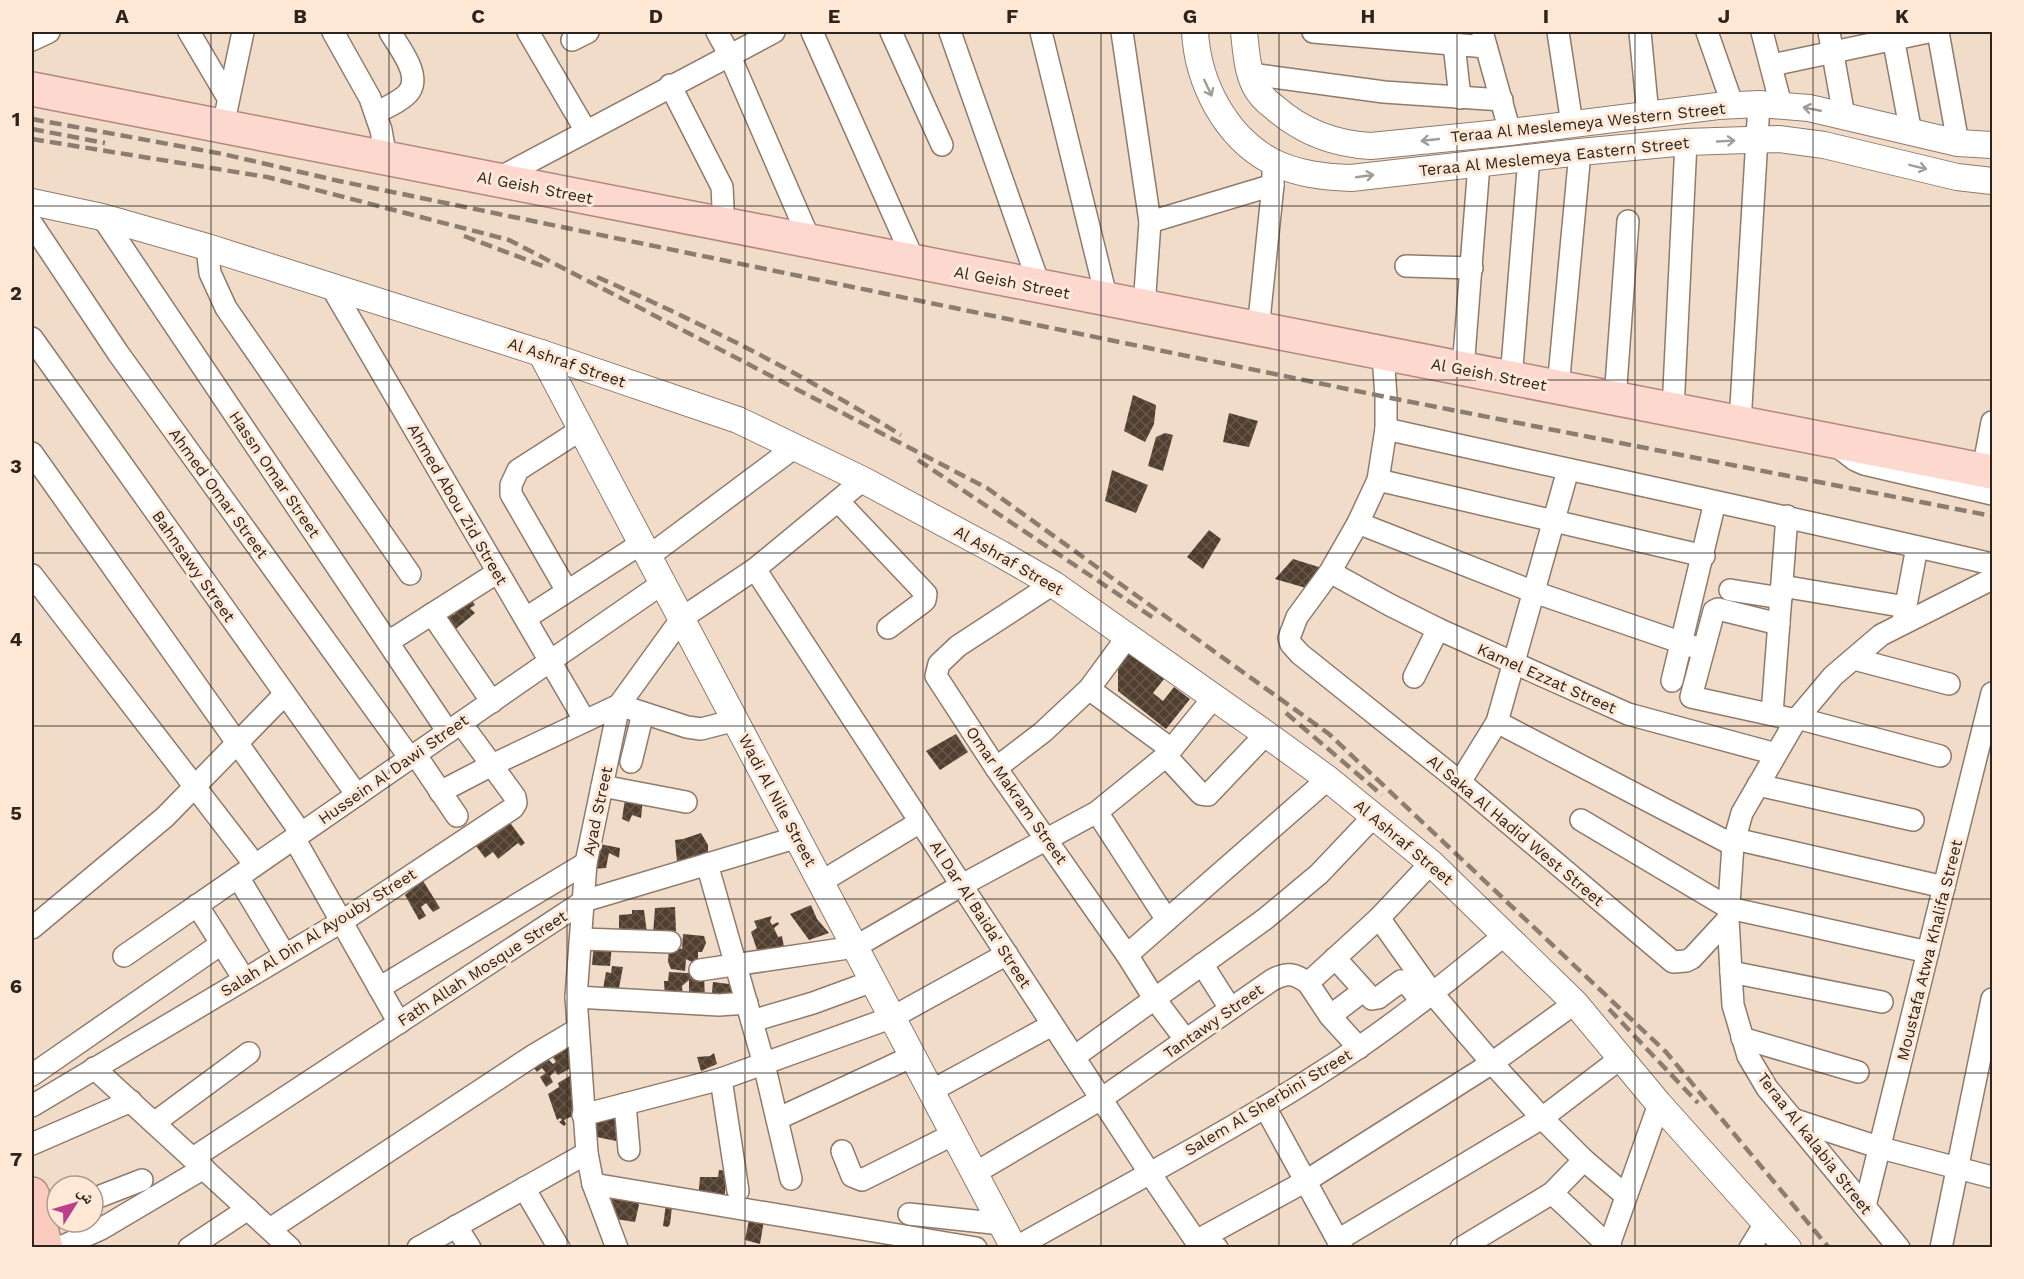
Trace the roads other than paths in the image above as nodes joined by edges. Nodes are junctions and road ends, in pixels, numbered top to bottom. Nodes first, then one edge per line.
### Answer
1 (49, 32) edge
2 (189, 32) edge
3 (243, 32) edge
4 (333, 32) edge
5 (390, 32) edge
6 (528, 32) edge
7 (717, 32) edge
8 (774, 32) edge
9 (812, 32) edge
10 (891, 32) edge
11 (950, 32) edge
12 (1041, 32) edge
13 (1122, 32) edge
14 (1195, 32) edge
15 (1244, 32) edge
16 (1313, 32) edge
17 (1558, 32) edge
18 (1640, 32) edge
19 (1707, 32) edge
20 (1762, 32) edge
21 (1928, 32) edge
22 (1938, 32) edge
23 (1893, 35) edge
24 (1484, 39) edge
25 (32, 40) edge
26 (1831, 42) edge
27 (1454, 44) junction
28 (729, 54) junction
29 (1772, 65) junction
30 (1251, 74) junction
31 (670, 85) junction
32 (32, 89) edge
33 (1460, 98) junction
34 (1502, 100) junction
35 (1770, 105) junction
36 (1733, 106) junction
37 (226, 112) junction
38 (376, 113) junction
39 (1648, 115) junction
40 (1844, 116) junction
41 (1572, 124) junction
42 (586, 131) junction
43 (1510, 132) junction
44 (1911, 133) junction
45 (1757, 140) junction
46 (1686, 142) junction
47 (1958, 143) junction
48 (942, 145) dead end
49 (1992, 145) edge
50 (1580, 152) junction
51 (1529, 157) junction
52 (386, 158) junction
53 (1479, 164) junction
54 (1273, 173) junction
55 (496, 179) junction
56 (1992, 181) edge
57 (32, 202) edge
58 (102, 217) junction
59 (1628, 221) dead end
60 (1150, 222) junction
61 (32, 224) edge
62 (719, 224) junction
63 (811, 243) junction
64 (207, 247) junction
65 (915, 263) junction
66 (1406, 266) dead end
67 (1472, 268) junction
68 (331, 286) junction
69 (1040, 287) junction
70 (1107, 300) junction
71 (1144, 307) junction
72 (1258, 330) junction
73 (32, 338) edge
74 (541, 353) junction
75 (1383, 354) junction
76 (1463, 369) junction
77 (1511, 379) junction
78 (1558, 388) junction
79 (1616, 399) junction
80 (1673, 410) junction
81 (1992, 422) edge
82 (1740, 423) junction
83 (582, 429) junction
84 (1386, 429) junction
85 (795, 447) junction
86 (32, 453) edge
87 (1568, 470) junction
88 (1989, 479) edge
89 (863, 480) junction
90 (1378, 480) junction
91 (838, 501) junction
92 (1715, 502) junction
93 (1787, 516) junction
94 (1554, 521) junction
95 (1358, 523) junction
96 (1917, 547) junction
97 (645, 549) junction
98 (1704, 556) junction
99 (1992, 564) edge
100 (755, 569) junction
101 (498, 572) junction
102 (1330, 572) junction
103 (410, 574) dead end
104 (32, 575) edge
105 (1992, 579) edge
106 (663, 583) junction
107 (1053, 584) junction
108 (1730, 590) dead end
109 (567, 591) junction
110 (1534, 592) junction
111 (1781, 592) junction
112 (432, 614) junction
113 (1904, 616) junction
114 (526, 618) junction
115 (682, 618) junction
116 (1779, 624) junction
117 (888, 628) dead end
118 (1438, 629) junction
119 (1128, 636) junction
120 (388, 642) junction
121 (1682, 642) junction
122 (1703, 650) junction
123 (1854, 659) junction
124 (550, 661) junction
125 (1514, 664) junction
126 (1414, 677) dead end
127 (1672, 681) dead end
128 (1949, 684) dead end
129 (1089, 689) junction
130 (1992, 693) edge
131 (285, 694) junction
132 (1214, 697) junction
133 (492, 702) junction
134 (619, 705) junction
135 (643, 713) junction
136 (1772, 714) junction
137 (1797, 719) junction
138 (736, 720) junction
139 (585, 721) junction
140 (1497, 722) junction
141 (454, 728) junction
142 (1266, 734) junction
143 (237, 743) junction
144 (1168, 753) junction
145 (1776, 754) junction
146 (412, 756) junction
147 (1940, 756) dead end
148 (631, 762) dead end
149 (492, 765) junction
150 (996, 768) junction
151 (1328, 779) junction
152 (1460, 782) junction
153 (1758, 785) junction
154 (602, 786) junction
155 (195, 788) junction
156 (441, 792) junction
157 (357, 795) junction
158 (686, 802) dead end
159 (1097, 812) junction
160 (457, 816) dead end
161 (1374, 816) junction
162 (1581, 820) dead end
163 (1913, 820) dead end
164 (920, 822) junction
165 (297, 836) junction
166 (798, 837) junction
167 (1048, 839) junction
168 (1734, 842) junction
169 (1431, 863) junction
170 (586, 864) junction
171 (707, 864) junction
172 (247, 871) junction
173 (821, 882) junction
174 (962, 885) junction
175 (1944, 886) junction
176 (584, 901) junction
177 (197, 905) junction
178 (1729, 913) junction
179 (1378, 918) junction
180 (1167, 920) junction
181 (341, 922) junction
182 (32, 928) edge
183 (1506, 934) junction
184 (581, 939) junction
185 (670, 942) dead end
186 (221, 944) junction
187 (855, 947) junction
188 (1928, 952) junction
189 (1007, 954) junction
190 (285, 955) junction
191 (1127, 955) junction
192 (124, 956) dead end
193 (1335, 958) junction
194 (1202, 964) junction
195 (736, 965) junction
196 (700, 970) dead end
197 (1731, 972) junction
198 (244, 979) junction
199 (873, 981) junction
200 (1308, 983) junction
201 (379, 988) junction
202 (1363, 991) junction
203 (576, 997) junction
204 (1154, 998) junction
205 (1427, 998) junction
206 (1992, 999) edge
207 (1882, 1002) dead end
208 (1575, 1004) junction
209 (1230, 1008) junction
210 (749, 1012) junction
211 (1330, 1016) junction
212 (893, 1017) junction
213 (399, 1023) junction
214 (1052, 1025) junction
215 (578, 1029) junction
216 (1742, 1038) junction
217 (1185, 1039) junction
218 (1359, 1048) junction
219 (249, 1053) dead end
220 (913, 1056) junction
221 (1074, 1057) junction
222 (1621, 1058) junction
223 (1492, 1063) junction
224 (764, 1064) junction
225 (94, 1068) junction
226 (1858, 1072) dead end
227 (32, 1075) edge
228 (721, 1079) junction
229 (931, 1091) junction
230 (1101, 1099) junction
231 (131, 1101) junction
232 (625, 1104) junction
233 (1659, 1104) junction
234 (32, 1106) edge
235 (1265, 1107) junction
236 (583, 1115) junction
237 (1542, 1118) junction
238 (777, 1119) junction
239 (1794, 1120) junction
240 (154, 1122) junction
241 (954, 1134) junction
242 (32, 1144) edge
243 (1881, 1148) junction
244 (629, 1150) dead end
245 (842, 1151) dead end
246 (587, 1152) junction
247 (1584, 1160) junction
248 (198, 1163) junction
249 (1957, 1168) junction
250 (1149, 1172) junction
251 (975, 1173) junction
252 (1992, 1177) edge
253 (791, 1179) dead end
254 (142, 1180) dead end
255 (1306, 1181) junction
256 (593, 1184) junction
257 (524, 1188) junction
258 (738, 1191) dead end
259 (1552, 1193) junction
260 (105, 1194) edge
261 (1625, 1196) junction
262 (1865, 1206) junction
263 (248, 1209) junction
264 (909, 1214) dead end
265 (1766, 1222) junction
266 (1002, 1224) junction
267 (105, 1226) edge
268 (456, 1226) junction
269 (53, 1234) edge
270 (90, 1234) edge
271 (276, 1240) edge
272 (1197, 1241) junction
273 (1340, 1244) edge
274 (1609, 1247) edge
275 (189, 1248) edge
276 (418, 1248) edge
277 (470, 1248) edge
278 (559, 1248) edge
279 (617, 1248) edge
280 (976, 1248) edge
281 (1014, 1248) edge
282 (1217, 1248) edge
283 (1461, 1248) edge
284 (1750, 1248) edge
285 (1788, 1248) edge
286 (1899, 1248) edge
287 (1941, 1248) edge

1 - 25 street
2 - 37 street
3 - 37 street
4 - 38 street
5 - 38 street
6 - 42 street
7 - 28 street
8 - 28 street
9 - 65 street
10 - 48 street
11 - 69 street
12 - 70 street
13 - 60 street
14 -> 54 street, Teraa Al Meslemeya Eastern Street
15 - 30 street, Teraa Al Meslemeya Western Street
16 - 27 street
17 - 41 street
18 - 39 street
19 - 36 street
20 - 29 street
21 - 23 street
22 - 47 street
23 - 26 street
23 - 44 street
24 - 27 street
24 - 34 street
26 - 29 street
26 - 40 street
27 - 33 street
28 - 31 street
28 - 63 street
29 - 35 street
30 - 33 street
43 -> 30 street, Teraa Al Meslemeya Western Street
31 - 42 street
31 - 62 street
32 - 37 main road, Al Geish Street
33 - 34 street
34 - 43 street
35 - 36 street, Teraa Al Meslemeya Western Street
40 -> 35 street, Teraa Al Meslemeya Western Street
35 - 45 street
36 - 39 street, Teraa Al Meslemeya Western Street
37 - 52 main road, Al Geish Street
38 - 52 street
39 - 41 street, Teraa Al Meslemeya Western Street
40 - 44 street, Teraa Al Meslemeya Western Street
41 - 43 street, Teraa Al Meslemeya Western Street
42 - 55 street
44 - 47 street, Teraa Al Meslemeya Western Street
46 -> 45 street, Teraa Al Meslemeya Eastern Street
45 -> 56 street, Teraa Al Meslemeya Eastern Street
45 - 82 street
46 - 50 street, Teraa Al Meslemeya Eastern Street
46 - 80 street
47 - 49 street, Teraa Al Meslemeya Western Street
50 - 51 street, Teraa Al Meslemeya Eastern Street
50 - 78 street
51 - 53 street, Teraa Al Meslemeya Eastern Street
51 - 77 street
52 - 55 main road, Al Geish Street
54 -> 53 street, Teraa Al Meslemeya Eastern Street
53 - 67 street
54 - 60 street
54 - 72 street
55 - 62 main road, Al Geish Street
57 - 58 street, Al Ashraf Street
58 - 64 street, Al Ashraf Street
58 - 120 street, Hassn Omar Street
59 - 79 street
60 - 71 street
61 - 146 street, Ahmed Omar Street
62 - 63 main road, Al Geish Street
63 - 65 main road, Al Geish Street
64 - 68 street, Al Ashraf Street
64 - 103 street
65 - 69 main road, Al Geish Street
66 - 67 street
67 - 76 street
68 - 74 street, Al Ashraf Street
68 - 101 street, Ahmed Abou Zid Street
69 - 70 main road, Al Geish Street
70 - 71 main road, Al Geish Street
71 - 72 main road, Al Geish Street
72 - 75 main road, Al Geish Street
73 - 131 street, Bahnsawy Street
74 - 83 street, Wadi Al Nile Street
74 - 85 street, Al Ashraf Street
75 - 76 main road, Al Geish Street
75 - 84 street
76 - 77 main road, Al Geish Street
77 - 78 main road, Al Geish Street
78 - 79 main road, Al Geish Street
79 - 80 main road, Al Geish Street
80 - 82 main road, Al Geish Street
81 - 88 street
82 - 88 main road, Al Geish Street
83 - 97 street, Wadi Al Nile Street
83 - 109 street
84 - 87 street
84 - 90 street
85 - 89 street, Al Ashraf Street
85 - 97 street
86 - 143 street
87 - 92 street
87 - 94 street
89 - 91 street, Ayad Street
89 - 107 street, Al Ashraf Street
90 - 94 street
90 - 95 street
91 - 100 street, Ayad Street
91 - 117 street
92 - 93 street
92 - 98 street
93 - 96 street
93 - 111 street
94 - 98 street
94 - 110 street
95 - 102 street
95 - 110 street
96 - 99 street
96 - 113 street
97 - 106 street, Wadi Al Nile Street
97 - 109 street
98 - 121 street
100 - 115 street, Ayad Street
100 - 164 street, Al Dar Al Baida' Street
101 - 112 street
101 - 114 street, Ahmed Abou Zid Street
102 - 118 street, Kamel Ezzat Street
102 - 152 street, Al Saka Al Hadid West Street
104 - 155 street
105 - 113 street, Teraa Al kalabia Street
106 - 115 street, Wadi Al Nile Street
106 - 124 street, Hussein Al Dawi Street
107 - 119 street, Al Ashraf Street
107 - 150 street, Omar Makram Street
108 - 111 street
109 - 114 street
110 - 121 street
110 - 125 street
111 - 113 street
111 - 116 street
112 - 120 street
112 - 133 street
113 - 123 street, Teraa Al kalabia Street
114 - 124 street, Ahmed Abou Zid Street
115 - 134 street, Ayad Street
115 - 138 street, Wadi Al Nile Street
116 - 122 street
116 - 136 street
118 - 125 street, Kamel Ezzat Street
118 - 126 street
119 - 129 street
119 - 132 street, Al Ashraf Street
120 - 141 street, Hassn Omar Street
121 - 122 street
121 - 127 street
122 - 136 street
123 - 128 street
123 - 137 street, Teraa Al kalabia Street
124 - 133 street, Hussein Al Dawi Street
124 - 139 street, Ahmed Abou Zid Street
125 - 140 street
125 - 145 street, Kamel Ezzat Street
129 - 144 street
129 - 150 street
130 - 175 street, Moustafa Atwa Khalifa Street
131 - 143 street
131 - 157 street, Bahnsawy Street
132 - 142 street, Al Ashraf Street
132 - 144 street
133 - 141 street, Hussein Al Dawi Street
134 - 135 street
134 - 139 street
134 - 154 street, Ayad Street
135 - 138 street
135 - 148 street
136 - 137 street
137 - 145 street, Teraa Al kalabia Street
137 - 147 street
138 - 166 street, Wadi Al Nile Street
139 - 149 street
140 - 152 street
140 - 168 street
141 - 146 street, Hussein Al Dawi Street
141 - 149 street, Salah Al Din Al Ayouby Street
142 - 144 street
142 - 151 street, Al Ashraf Street
143 - 155 street
143 - 165 street
144 - 159 street
145 - 153 street, Teraa Al kalabia Street
146 - 156 street, Ahmed Omar Street
146 - 157 street, Hussein Al Dawi Street
149 - 156 street
149 - 181 street, Salah Al Din Al Ayouby Street
150 - 167 street, Omar Makram Street
151 - 161 street, Al Ashraf Street
151 - 180 street
152 - 178 street, Al Saka Al Hadid West Street
153 - 163 street
153 - 168 street, Teraa Al kalabia Street
154 - 158 street
154 - 170 street, Ayad Street
155 - 172 street
155 - 182 street
156 - 160 street, Ahmed Omar Street
157 - 165 street, Hussein Al Dawi Street
159 - 167 street
159 - 180 street
161 - 169 street, Al Ashraf Street
161 - 194 street
162 - 178 street
164 - 173 street
164 - 174 street, Al Dar Al Baida' Street
165 - 172 street, Hussein Al Dawi Street
165 - 181 street
166 - 171 street, Fath Allah Mosque Street
166 - 173 street, Wadi Al Nile Street
167 - 174 street
167 - 191 street, Omar Makram Street
168 - 175 street
168 - 178 street, Teraa Al kalabia Street
169 - 179 street
169 - 183 street, Al Ashraf Street
170 - 176 street, Ayad Street
170 - 201 street
171 - 176 street, Fath Allah Mosque Street
171 - 195 street
172 - 177 street, Hussein Al Dawi Street
172 - 190 street
173 - 187 street, Wadi Al Nile Street
174 - 187 street
174 - 189 street, Al Dar Al Baida' Street
175 - 188 street, Moustafa Atwa Khalifa Street
176 - 184 street, Ayad Street
176 - 213 street, Fath Allah Mosque Street
177 - 186 street
177 - 192 street, Hussein Al Dawi Street
178 - 188 street
178 - 197 street, Teraa Al kalabia Street
179 - 193 street
179 - 205 street
180 - 191 street
181 - 190 street, Salah Al Din Al Ayouby Street
181 - 201 street
183 - 205 street, Salem Al Sherbini Street
183 - 208 street, Al Ashraf Street
184 - 185 street
184 - 203 street, Ayad Street
186 - 198 street
186 - 227 street
187 - 195 street
187 - 199 street, Wadi Al Nile Street
188 - 243 street, Moustafa Atwa Khalifa Street
189 - 212 street
189 - 214 street, Al Dar Al Baida' Street
190 - 198 street, Salah Al Din Al Ayouby Street
191 - 204 street, Omar Makram Street
193 - 200 street
193 - 202 street
194 - 204 street
194 - 209 street
195 - 196 street
195 - 210 street
197 - 207 street
197 - 216 street, Teraa Al kalabia Street
198 - 225 street, Salah Al Din Al Ayouby Street
199 - 210 street
199 - 212 street, Wadi Al Nile Street
200 - 209 street, Tantawy Street
200 - 211 street
201 - 213 street
202 - 205 street
202 - 211 street
203 - 210 street
203 - 215 street, Ayad Street
204 - 217 street, Omar Makram Street
204 - 221 street
205 - 218 street, Salem Al Sherbini Street
205 - 223 street
206 - 249 street
208 - 222 street, Al Ashraf Street
208 - 223 street
209 - 217 street, Tantawy Street
210 - 224 street
211 - 218 street
212 - 220 street, Wadi Al Nile Street
212 - 224 street
213 - 248 street, Fath Allah Mosque Street
214 - 221 street, Al Dar Al Baida' Street
214 - 229 street
215 - 236 street, Ayad Street
215 - 271 street
216 - 226 street
216 - 239 street, Teraa Al kalabia Street
217 - 230 street, Tantawy Street
218 - 235 street, Salem Al Sherbini Street
219 - 240 street
220 - 229 street, Wadi Al Nile Street
220 - 238 street
221 - 230 street, Al Dar Al Baida' Street
222 - 233 street, Al Ashraf Street
222 - 237 street
223 - 237 street
223 - 255 street
224 - 228 street
224 - 238 street
225 - 231 street
225 - 234 street, Salah Al Din Al Ayouby Street
228 - 232 street
228 - 258 street
229 - 241 street, Wadi Al Nile Street
230 - 250 street, Al Dar Al Baida' Street
230 - 251 street, Tantawy Street
231 - 240 street
231 - 242 street
232 - 236 street
232 - 244 street
233 - 261 street
233 - 265 street, Al Ashraf Street
235 - 250 street, Salem Al Sherbini Street
235 - 255 street
236 - 246 street, Ayad Street
237 - 247 street
237 - 273 street
238 - 253 street
239 - 243 street
239 - 262 street, Teraa Al kalabia Street
240 - 248 street
241 - 245 street
241 - 251 street, Wadi Al Nile Street
243 - 249 street
243 - 262 street, Moustafa Atwa Khalifa Street
246 - 256 street, Ayad Street
246 - 257 street
247 - 259 street
247 - 261 street
248 - 263 street
248 - 267 street, Fath Allah Mosque Street
249 - 252 street
249 - 287 street
250 - 272 street, Al Dar Al Baida' Street
250 - 281 street, Salem Al Sherbini Street
251 - 266 street, Wadi Al Nile Street
254 - 260 street
255 - 272 street
255 - 273 street
256 - 279 street, Ayad Street
256 - 280 street
257 - 268 street
257 - 278 street
259 - 274 street
259 - 283 street
261 - 274 street
262 - 286 street, Teraa Al kalabia Street
263 - 271 street
263 - 275 street
264 - 266 street
265 - 284 street
265 - 285 street, Al Ashraf Street
266 - 281 street, Wadi Al Nile Street
268 - 276 street
268 - 277 street
269 - 270 street, Fath Allah Mosque Street
272 - 282 street

